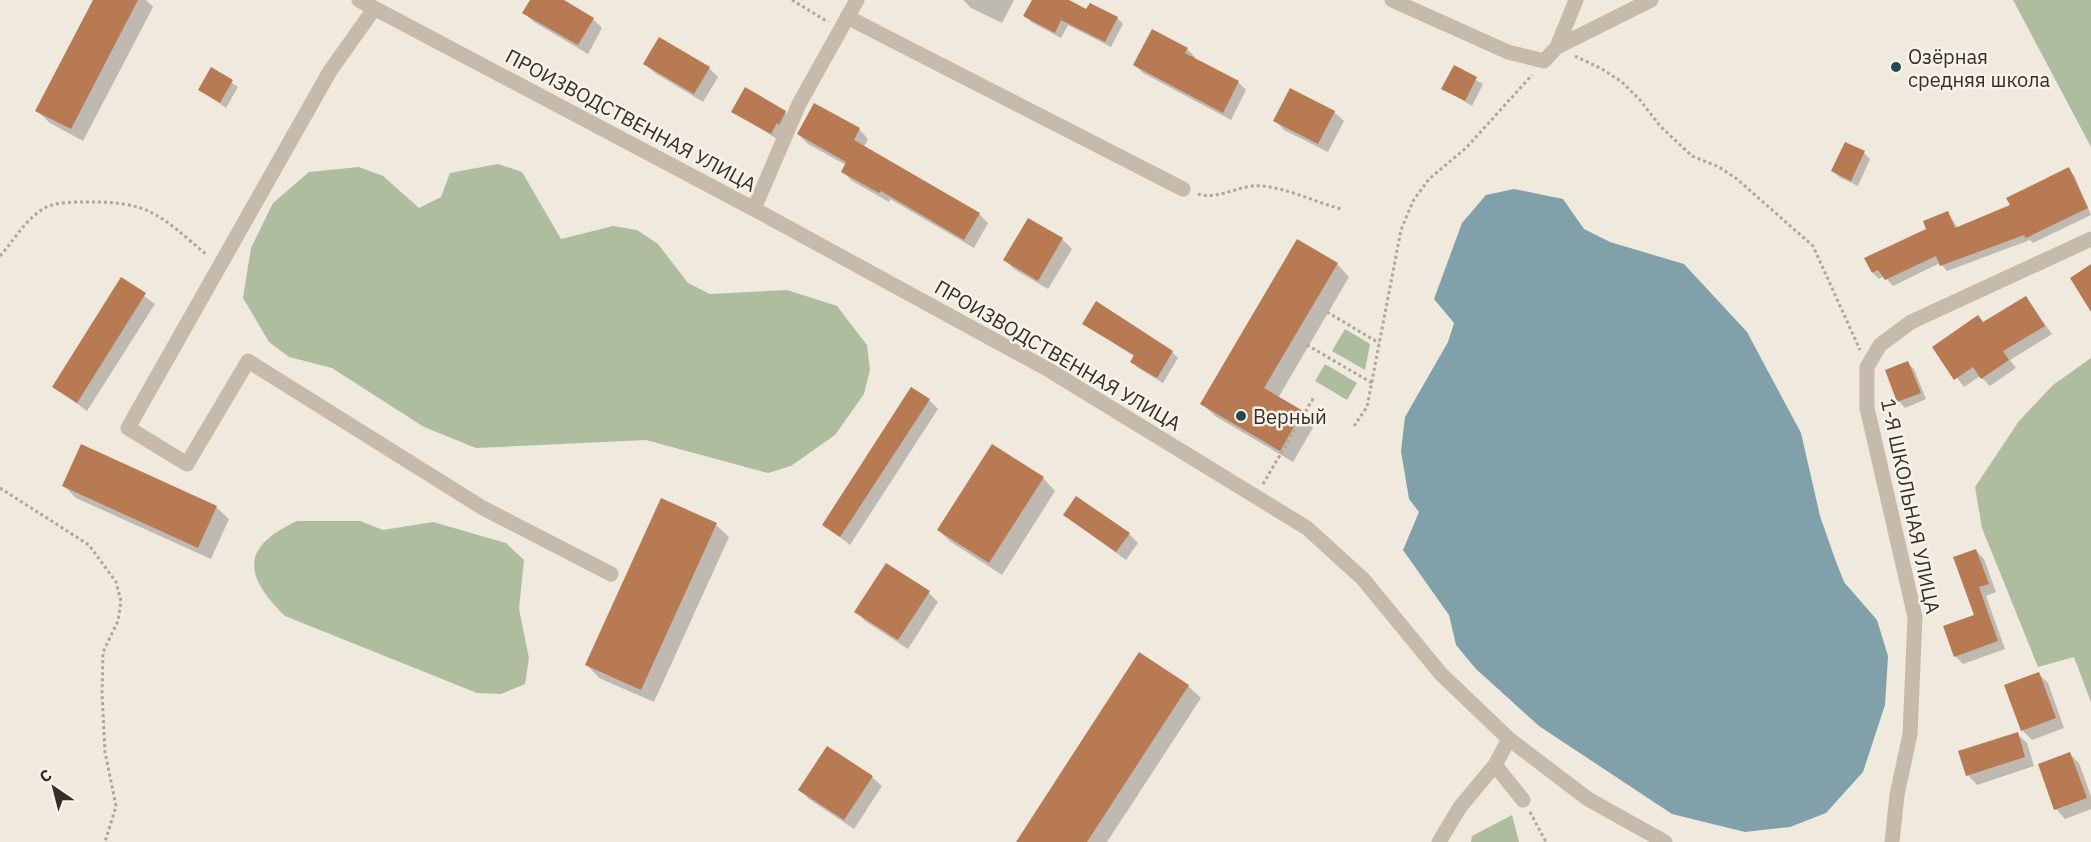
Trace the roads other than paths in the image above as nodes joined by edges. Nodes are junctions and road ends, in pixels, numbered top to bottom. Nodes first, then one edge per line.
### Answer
1 (359, 0) edge
2 (857, 0) edge
3 (1392, 0) edge
4 (1576, 0) edge
5 (1651, 0) edge
6 (374, 9) junction
7 (843, 23) junction
8 (1557, 47) junction
9 (1184, 189) road end
10 (754, 209) junction
11 (2091, 238) edge
12 (611, 574) dead end
13 (1509, 739) junction
14 (1495, 765) junction
15 (1523, 801) road end
16 (1439, 842) edge
17 (1665, 842) edge
18 (1892, 842) edge

1 - 6 street, ПРОИЗВОДСТВЕННАЯ УЛИЦА
2 - 7 street
3 - 8 street
4 - 8 street
5 - 8 street
6 - 10 street, ПРОИЗВОДСТВЕННАЯ УЛИЦА
6 - 12 street
7 - 9 street
7 - 10 street
10 - 13 street, ПРОИЗВОДСТВЕННАЯ УЛИЦА
11 - 18 street, 1-Я ШКОЛЬНАЯ УЛИЦА
13 - 14 street
13 - 17 street, ПРОИЗВОДСТВЕННАЯ УЛИЦА
14 - 15 street
14 - 16 street

